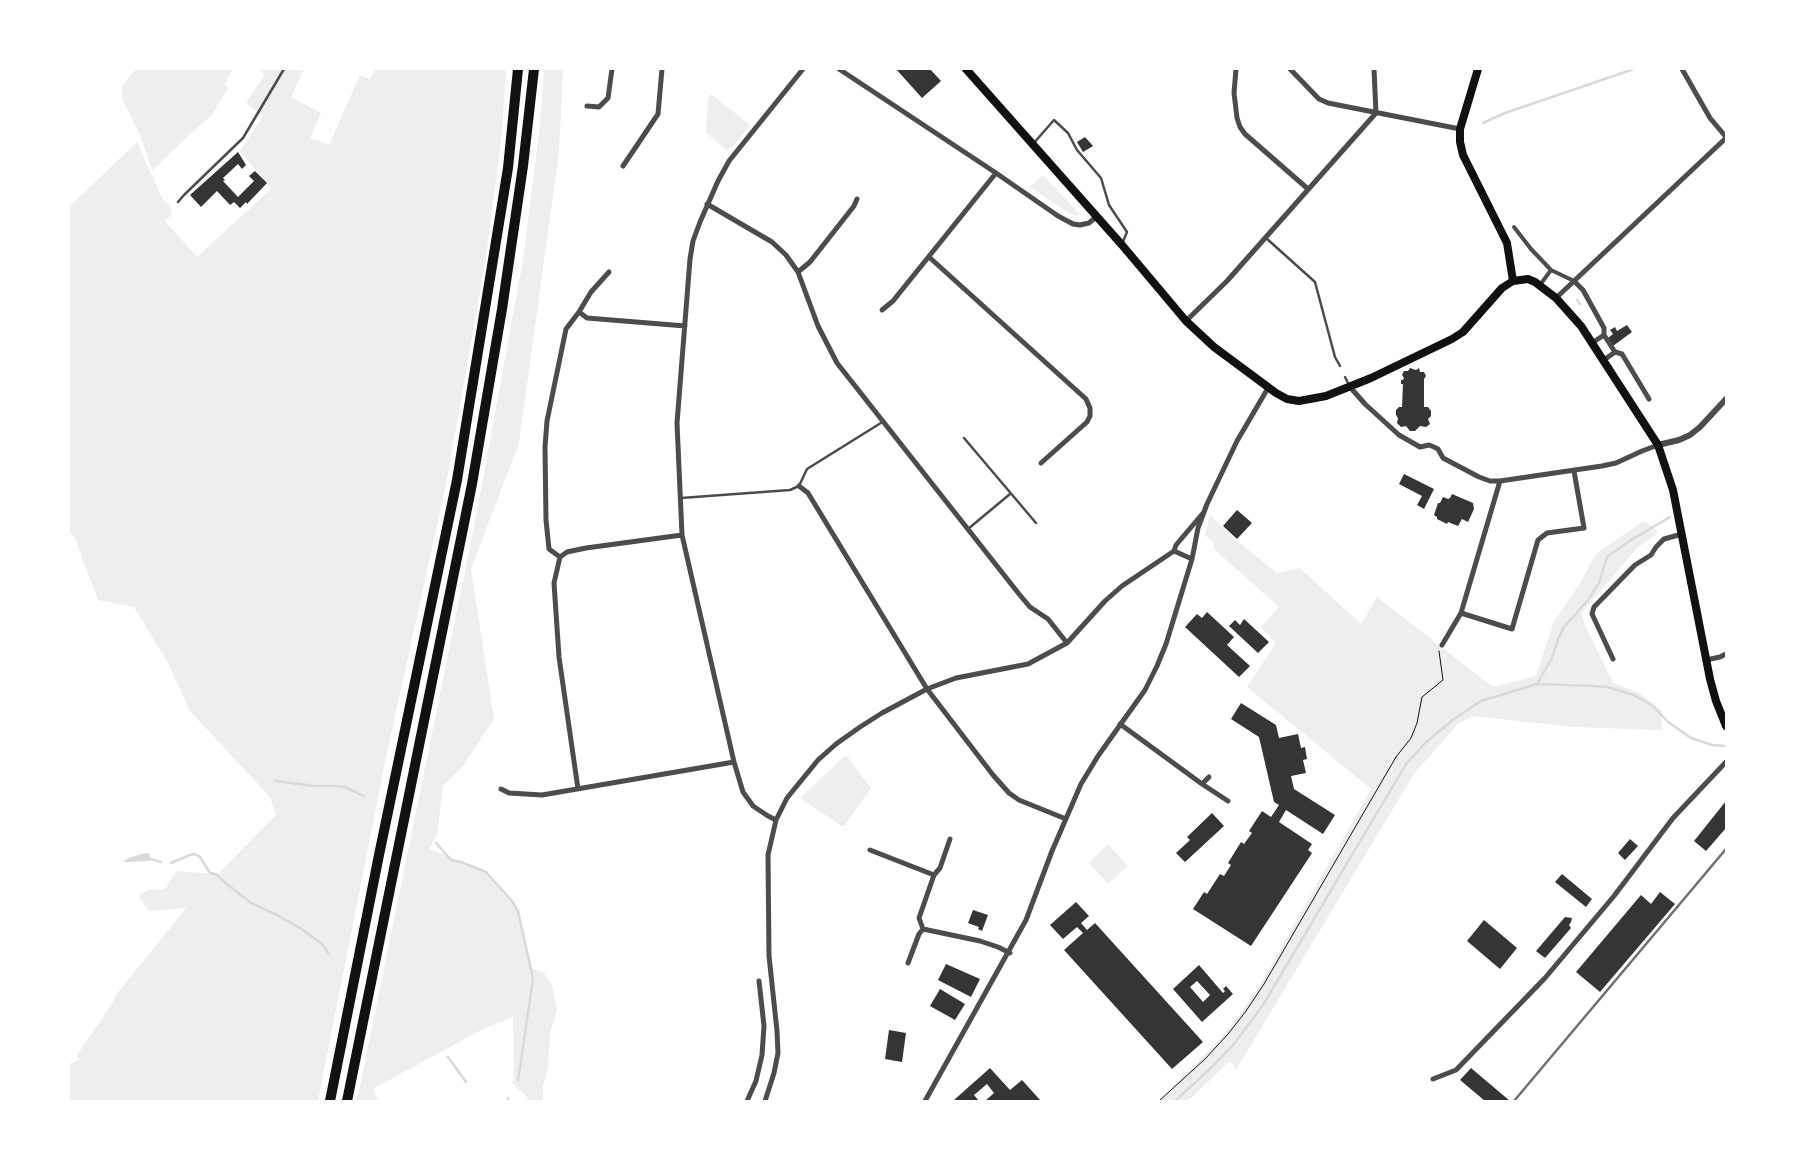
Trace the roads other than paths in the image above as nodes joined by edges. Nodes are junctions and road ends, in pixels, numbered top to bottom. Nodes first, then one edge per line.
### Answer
1 (284, 69) edge
2 (518, 69) edge
3 (534, 69) edge
4 (612, 69) edge
5 (662, 69) edge
6 (802, 69) edge
7 (839, 69) edge
8 (966, 69) edge
9 (1236, 69) edge
10 (1290, 69) edge
11 (1374, 69) edge
12 (1478, 69) edge
13 (1682, 69) edge
14 (587, 106) dead end
15 (1376, 113) junction
16 (1460, 129) junction
17 (1726, 137) edge
18 (1032, 145) junction
19 (624, 166) dead end
20 (996, 172) junction
21 (1308, 189) junction
22 (857, 199) dead end
23 (178, 202) dead end
24 (707, 204) junction
25 (1096, 217) junction
26 (1514, 227) dead end
27 (1266, 238) junction
28 (1122, 245) junction
29 (929, 257) junction
30 (1551, 270) junction
31 (608, 272) dead end
32 (798, 272) junction
33 (1513, 281) junction
34 (1574, 281) junction
35 (1540, 285) junction
36 (1556, 298) junction
37 (882, 310) dead end
38 (579, 312) junction
39 (1186, 321) junction
40 (685, 326) junction
41 (1604, 335) junction
42 (1592, 343) junction
43 (1614, 352) junction
44 (1604, 360) junction
45 (1340, 366) dead end
46 (1345, 378) dead end
47 (1350, 387) junction
48 (1268, 388) junction
49 (1649, 399) dead end
50 (1726, 399) edge
51 (884, 421) junction
52 (964, 438) dead end
53 (1658, 446) junction
54 (1041, 463) dead end
55 (1574, 471) junction
56 (1500, 482) junction
57 (798, 486) junction
58 (1010, 494) junction
59 (681, 498) junction
60 (1204, 512) junction
61 (1036, 523) dead end
62 (968, 529) junction
63 (1683, 534) junction
64 (682, 535) junction
65 (1174, 551) junction
66 (560, 557) junction
67 (1192, 559) junction
68 (1461, 613) junction
69 (1067, 643) junction
70 (1442, 644) road end
71 (1726, 654) edge
72 (1614, 660) dead end
73 (1706, 660) junction
74 (927, 689) junction
75 (1120, 724) junction
76 (1726, 725) edge
77 (734, 762) junction
78 (1726, 762) edge
79 (1209, 777) dead end
80 (1202, 784) junction
81 (501, 789) dead end
82 (578, 789) junction
83 (1228, 801) dead end
84 (1066, 819) junction
85 (776, 820) junction
86 (950, 839) dead end
87 (870, 850) dead end
88 (934, 875) junction
89 (923, 929) junction
90 (1010, 953) junction
91 (908, 963) dead end
92 (759, 981) dead end
93 (1433, 1079) dead end
94 (330, 1101) edge
95 (347, 1101) edge
96 (746, 1101) edge
97 (765, 1101) edge
98 (925, 1101) edge

1 - 23 lane
2 - 94 highway
3 - 95 highway
4 - 14 street
5 - 19 street
6 - 24 street
7 - 20 street
8 - 18 main road
9 - 21 street
10 - 15 street
11 - 15 street
12 - 16 main road
13 - 17 street
15 - 16 street
15 - 21 street
16 - 33 main road
17 - 34 street
18 - 25 main road
18 - 28 lane
20 - 25 street
20 - 29 street
21 - 27 street
22 - 32 street
24 - 32 street
24 - 40 street
25 - 28 main road
26 - 30 street
27 - 39 street
27 - 45 lane
28 - 39 main road
29 - 37 street
29 - 54 street
30 - 34 street
30 - 35 street
31 - 38 street
32 - 51 street
33 - 35 main road
33 - 47 main road
34 - 36 street
34 - 41 street
35 - 36 main road
36 - 42 main road
38 - 40 street
38 - 66 street
39 - 48 main road
40 - 59 street
41 - 42 street
41 - 43 street
42 - 44 main road
43 - 44 street
43 - 49 street
44 - 53 main road
46 - 47 lane
47 - 48 main road
47 - 56 street
48 - 60 street
50 - 53 street
51 - 57 lane
51 - 62 street
52 - 58 lane
53 - 55 street
53 - 63 main road
55 - 56 street
55 - 68 street
56 - 68 street
57 - 59 lane
57 - 74 street
58 - 61 lane
58 - 62 lane
59 - 64 street
60 - 65 street
60 - 67 street
62 - 69 street
63 - 72 street
63 - 73 main road
64 - 66 street
64 - 77 street
65 - 67 street
65 - 69 street
66 - 82 street
67 - 75 street
68 - 70 street
69 - 74 street
71 - 73 street
73 - 76 main road
74 - 84 street
74 - 85 street
75 - 80 street
75 - 84 street
77 - 82 street
77 - 85 street
78 - 93 street
79 - 80 street
80 - 83 street
81 - 82 street
84 - 90 street
85 - 97 street
86 - 88 street
87 - 88 street
88 - 89 street
89 - 90 street
89 - 91 street
90 - 98 street
92 - 96 street

